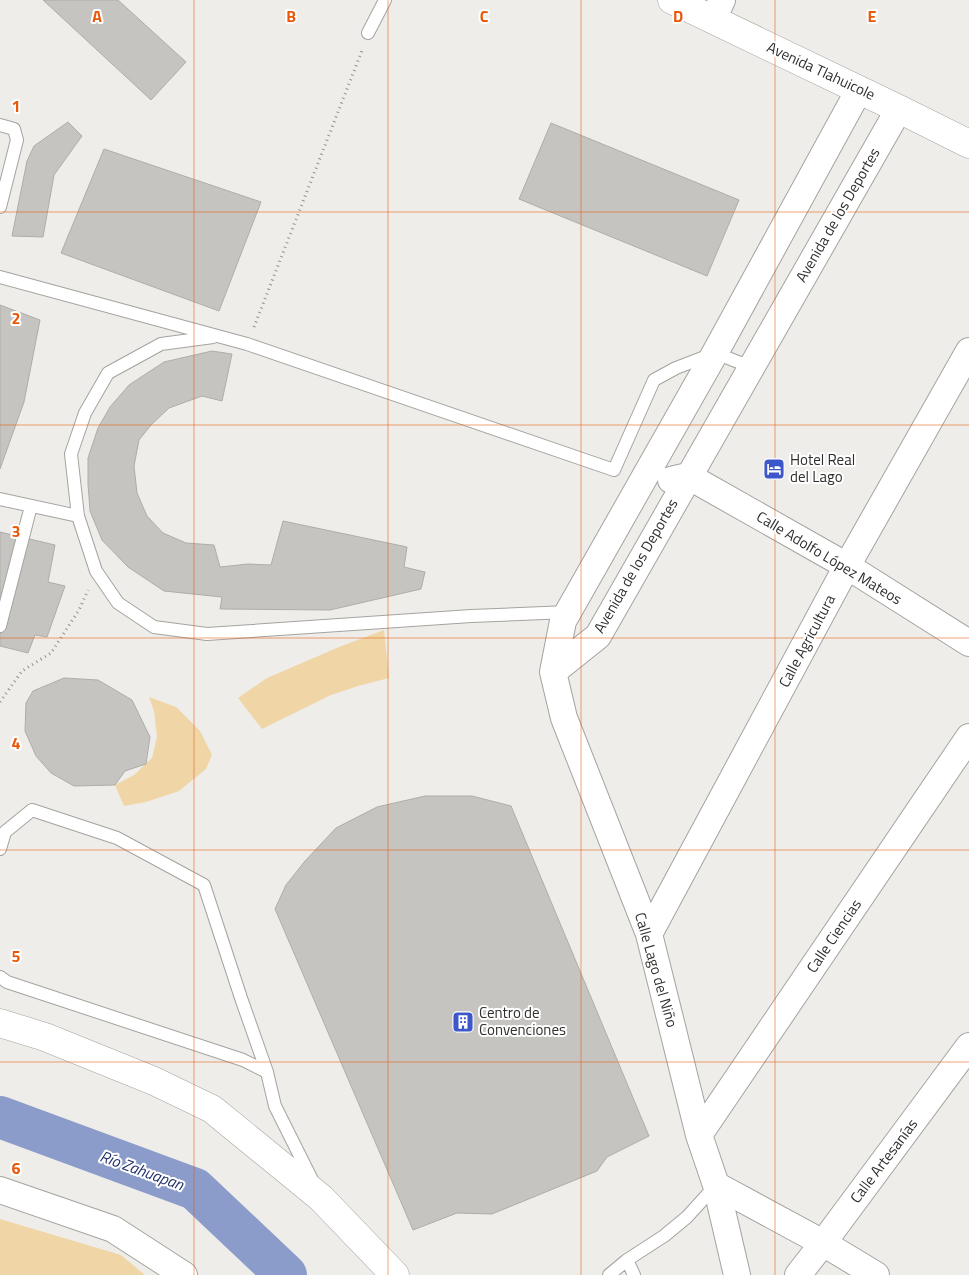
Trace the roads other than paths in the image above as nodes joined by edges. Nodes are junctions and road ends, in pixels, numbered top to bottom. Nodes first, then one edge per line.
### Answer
1 (385, 0) edge
2 (672, 0) edge
3 (718, 10) edge
4 (368, 33) road end
5 (859, 90) junction
6 (899, 108) junction
7 (0, 124) edge
8 (969, 144) edge
9 (0, 207) edge
10 (0, 276) edge
11 (220, 336) junction
12 (969, 351) edge
13 (715, 354) junction
14 (751, 367) junction
15 (664, 443) junction
16 (646, 476) junction
17 (688, 476) junction
18 (0, 499) edge
19 (31, 506) junction
20 (78, 516) junction
21 (847, 566) junction
22 (568, 612) junction
23 (0, 626) edge
24 (969, 643) edge
25 (552, 672) junction
26 (969, 737) edge
27 (0, 849) edge
28 (649, 934) junction
29 (0, 977) edge
30 (0, 1023) edge
31 (969, 1046) edge
32 (266, 1072) junction
33 (699, 1135) junction
34 (716, 1185) junction
35 (0, 1190) edge
36 (321, 1198) junction
37 (823, 1243) junction
38 (627, 1260) junction
39 (184, 1275) edge
40 (395, 1275) edge
41 (609, 1275) edge
42 (634, 1275) edge
43 (737, 1275) edge
44 (798, 1275) edge
45 (876, 1275) edge

1 - 4 lane
2 - 3 street, Avenida Tlahuicole
3 - 5 street, Avenida Tlahuicole
5 - 6 street, Avenida Tlahuicole
5 - 13 street
6 - 8 street, Avenida Tlahuicole
6 - 14 street, Avenida de los Deportes
7 - 9 lane
10 - 11 lane
11 - 13 lane
11 - 20 lane
12 - 21 street, Calle Agricultura
13 - 14 lane
13 - 15 street
14 - 17 street, Avenida de los Deportes
15 - 16 street
15 - 17 street
16 - 17 street
16 - 22 street
17 - 21 street, Calle Adolfo López Mateos
17 - 25 street, Avenida de los Deportes
18 - 19 lane
19 - 20 lane
19 - 23 lane
20 - 22 lane
21 - 24 street, Calle Adolfo López Mateos
21 - 28 street, Calle Agricultura
22 - 25 street
25 - 28 street, Calle Lago del Niño
26 - 33 street, Calle Ciencias
27 - 32 lane
28 - 33 street, Calle Lago del Niño
29 - 32 lane
30 - 36 street
31 - 37 street, Calle Artesanías
32 - 36 lane
33 - 34 street, Calle Lago del Niño
34 - 37 street
34 - 38 lane
34 - 43 street, Calle Lago del Niño
35 - 39 street
36 - 40 street
37 - 44 street, Calle Artesanías
37 - 45 street
38 - 41 lane
38 - 42 lane

